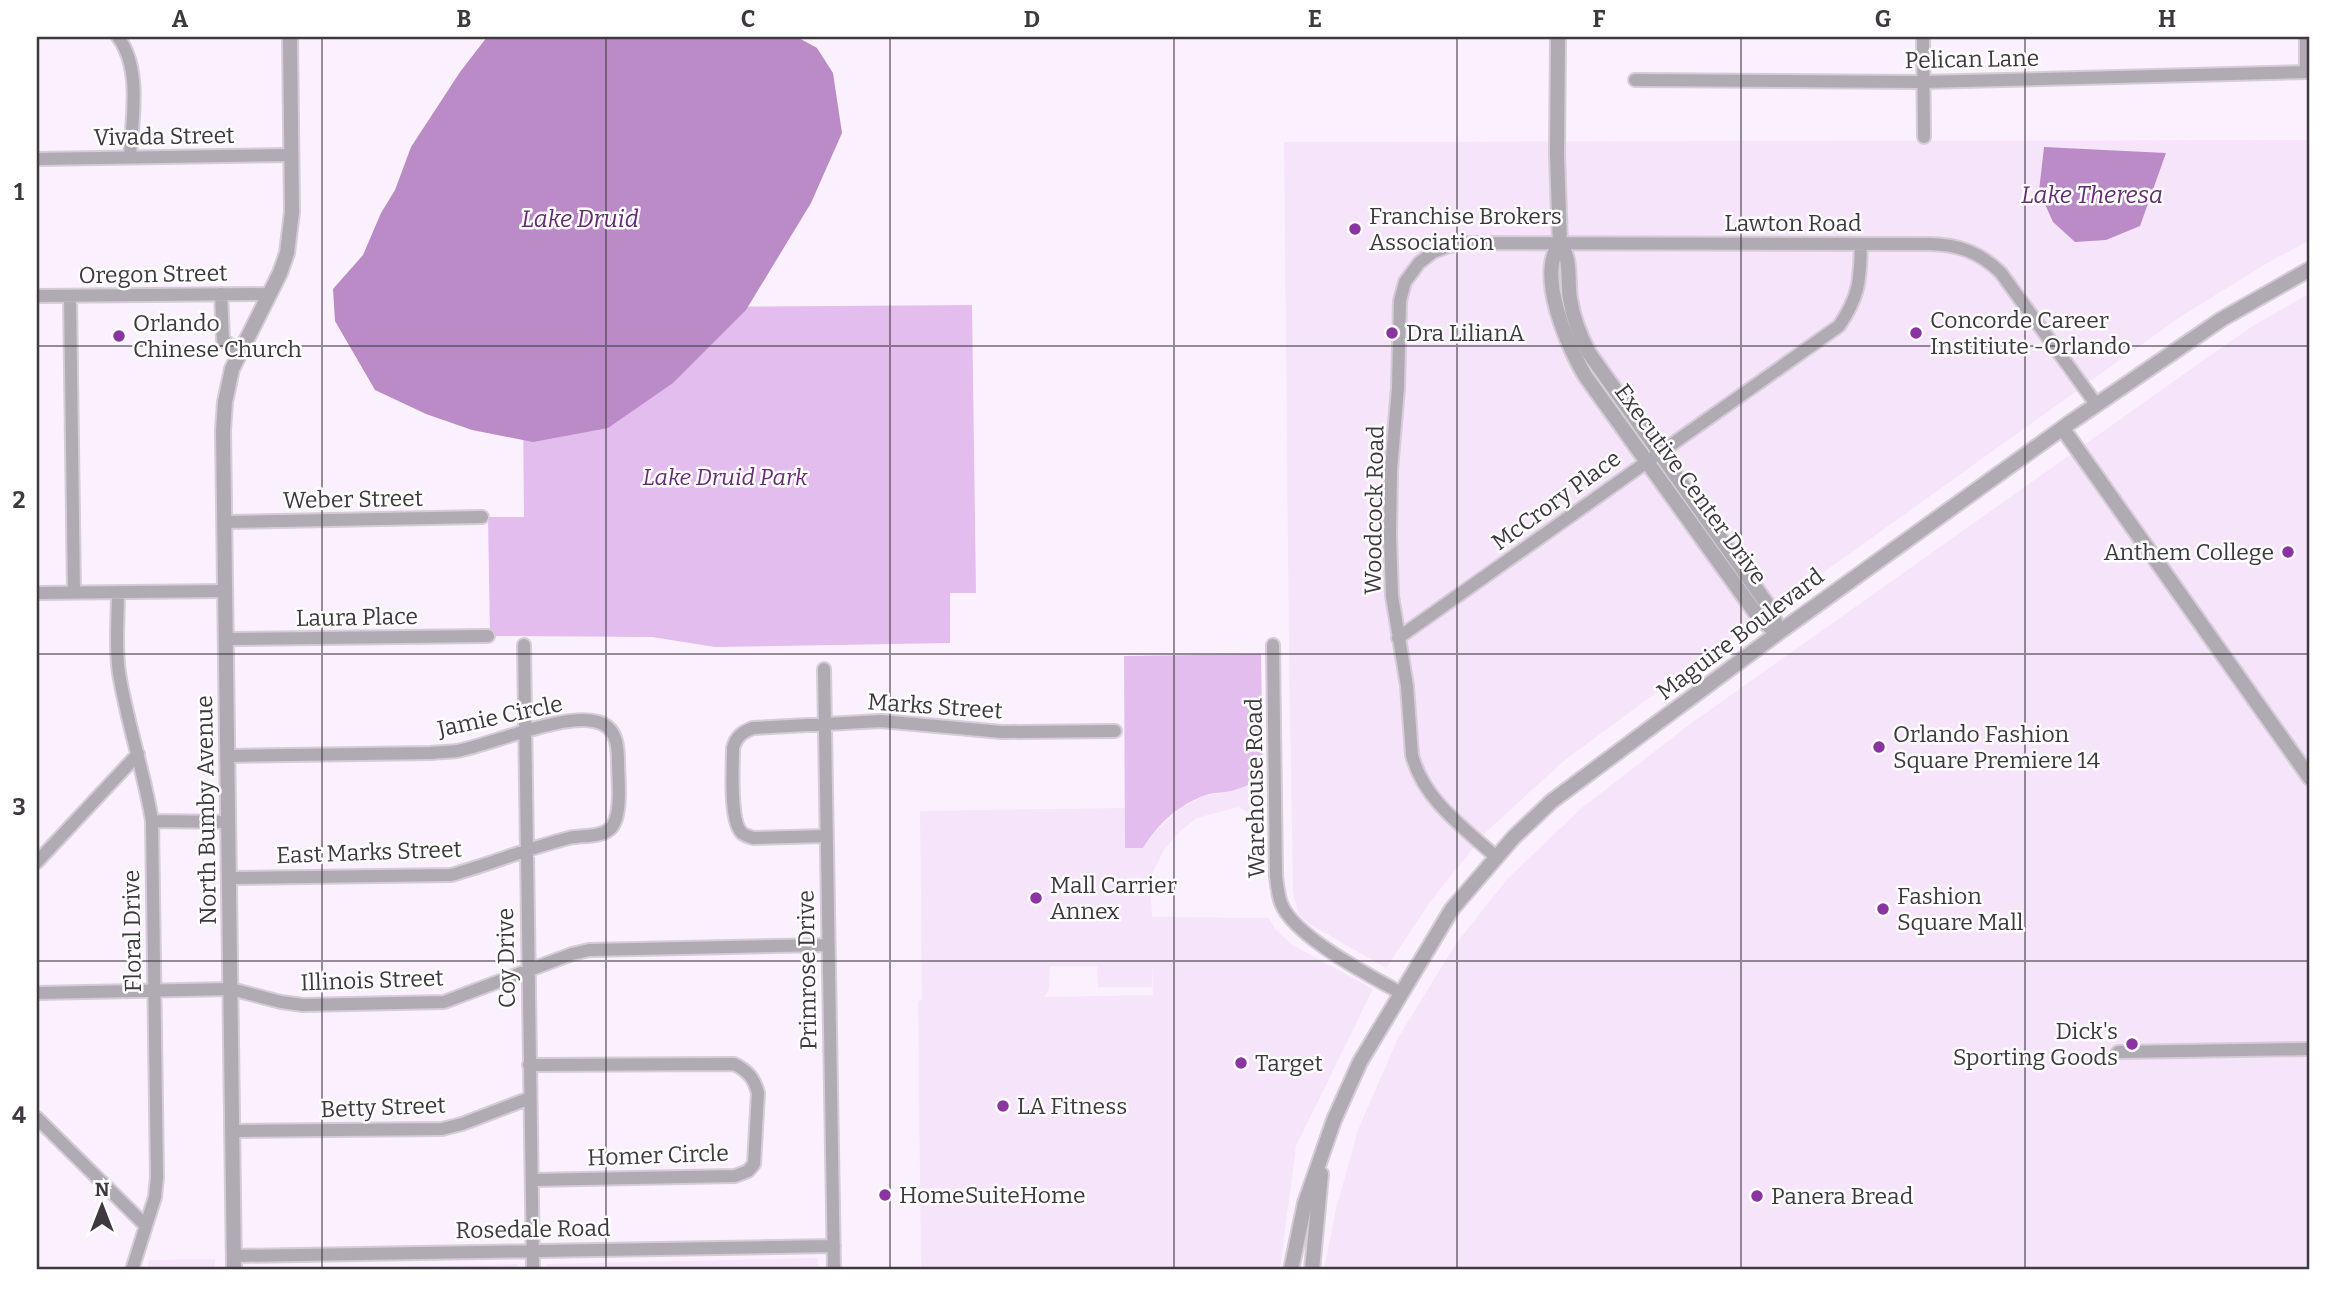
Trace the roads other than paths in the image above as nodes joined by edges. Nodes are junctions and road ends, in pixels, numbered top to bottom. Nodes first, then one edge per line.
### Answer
1 (118, 37) edge
2 (290, 37) edge
3 (1558, 37) edge
4 (1923, 37) edge
5 (2305, 37) edge
6 (2308, 72) edge
7 (1635, 80) dead end
8 (1923, 82) junction
9 (1924, 137) dead end
10 (292, 155) junction
11 (130, 157) junction
12 (37, 159) edge
13 (1560, 244) junction
14 (1861, 244) junction
15 (1419, 263) joint
16 (2310, 269) edge
17 (221, 294) junction
18 (270, 294) junction
19 (37, 296) edge
20 (70, 296) junction
21 (239, 351) junction
22 (2096, 404) junction
23 (2063, 429) junction
24 (1653, 457) junction
25 (482, 517) dead end
26 (225, 522) junction
27 (225, 591) junction
28 (118, 592) junction
29 (37, 593) edge
30 (74, 593) junction
31 (1777, 633) junction
32 (488, 636) dead end
33 (1398, 638) junction
34 (227, 639) junction
35 (524, 645) dead end
36 (1273, 645) dead end
37 (824, 669) dead end
38 (825, 724) junction
39 (525, 731) junction
40 (1115, 731) dead end
41 (138, 754) junction
42 (228, 756) junction
43 (2310, 778) edge
44 (618, 812) joint
45 (152, 821) junction
46 (229, 822) junction
47 (826, 836) junction
48 (526, 849) junction
49 (1495, 856) junction
50 (37, 862) edge
51 (230, 878) junction
52 (827, 945) junction
53 (527, 972) junction
54 (231, 989) junction
55 (154, 991) junction
56 (37, 993) edge
57 (1401, 993) junction
58 (2310, 1049) edge
59 (2118, 1052) dead end
60 (529, 1065) junction
61 (530, 1098) junction
62 (37, 1118) edge
63 (233, 1131) junction
64 (1322, 1156) junction
65 (532, 1180) junction
66 (145, 1225) junction
67 (834, 1246) junction
68 (533, 1250) junction
69 (234, 1263) edge
70 (132, 1270) edge
71 (533, 1270) edge
72 (834, 1270) edge
73 (1291, 1270) edge
74 (1312, 1270) edge

1 - 11 street
2 - 10 street, North Bumby Avenue
3 - 13 street, Executive Center Drive
4 - 8 street
5 - 6 street
6 - 8 street, Pelican Lane
7 - 8 street, Pelican Lane
8 - 9 street
10 - 11 street, Vivada Street
10 - 18 street, North Bumby Avenue
11 - 12 street, Vivada Street
13 - 14 street, Lawton Road
13 - 15 street, Lawton Road
13 - 24 street, Executive Center Drive
14 - 22 street, Lawton Road
14 - 24 street, McCrory Place
15 - 33 street, Woodcock Road
16 - 22 street, Maguire Boulevard
17 - 18 street, Oregon Street
17 - 20 street, Oregon Street
17 - 21 street
18 - 21 street, North Bumby Avenue
19 - 20 street, Oregon Street
20 - 30 street
21 - 26 street, North Bumby Avenue
22 - 23 street, Maguire Boulevard
23 - 31 street, Maguire Boulevard
23 - 43 street
24 - 31 street, Executive Center Drive
24 - 33 street, McCrory Place
25 - 26 street, Weber Street
26 - 27 street, North Bumby Avenue
27 - 28 street
27 - 34 street, North Bumby Avenue
28 - 30 street
28 - 41 street, Floral Drive
29 - 30 street
31 - 49 street, Maguire Boulevard
32 - 34 street, Laura Place
33 - 49 street, Woodcock Road
34 - 42 street, North Bumby Avenue
35 - 39 street, Coy Drive
36 - 57 street, Warehouse Road
37 - 38 street, Primrose Drive
38 - 40 street, Marks Street
38 - 47 street, Primrose Drive
38 - 47 street, Marks Street
39 - 42 street, Jamie Circle
39 - 44 street, Jamie Circle
39 - 48 street, Coy Drive
41 - 45 street, Floral Drive
41 - 50 street
42 - 46 street, North Bumby Avenue
44 - 48 street, East Marks Street
45 - 46 street
45 - 55 street, Floral Drive
46 - 51 street, North Bumby Avenue
47 - 52 street, Primrose Drive
48 - 51 street, East Marks Street
48 - 53 street, Coy Drive
49 - 57 street, Maguire Boulevard
51 - 54 street, North Bumby Avenue
52 - 53 street, Illinois Street
52 - 67 street, Primrose Drive
53 - 54 street, Illinois Street
53 - 60 street, Coy Drive
54 - 55 street, Illinois Street
54 - 63 street, North Bumby Avenue
55 - 56 street, Illinois Street
55 - 66 street, Floral Drive
57 - 64 street, Maguire Boulevard
58 - 59 street
60 - 61 street, Coy Drive
60 - 65 street, Homer Circle
61 - 63 street, Betty Street
61 - 65 street, Coy Drive
62 - 66 street
63 - 69 street, North Bumby Avenue
64 - 73 street, Maguire Boulevard
64 - 74 street, Maguire Boulevard
65 - 68 street, Coy Drive
66 - 70 street, Floral Drive
67 - 68 street, Rosedale Road
67 - 72 street, Primrose Drive
68 - 69 street, Rosedale Road
68 - 71 street, Coy Drive

